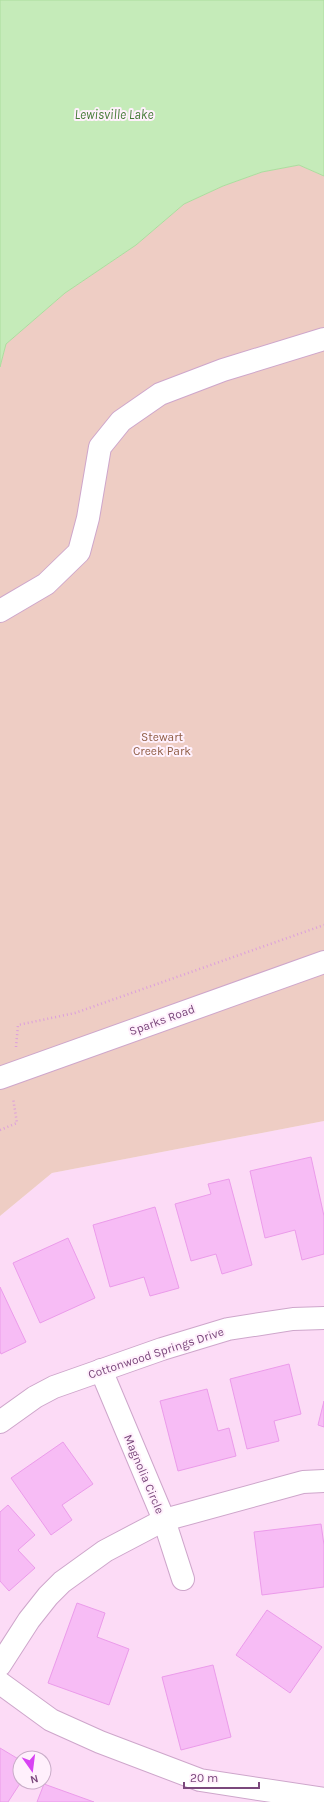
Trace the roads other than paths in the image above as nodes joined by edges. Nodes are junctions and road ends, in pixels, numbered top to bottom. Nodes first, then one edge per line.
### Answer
1 (324, 339) edge
2 (0, 611) edge
3 (324, 962) edge
4 (0, 1078) edge
5 (324, 1318) edge
6 (101, 1370) junction
7 (0, 1422) edge
8 (324, 1481) edge
9 (164, 1520) junction
10 (183, 1579) dead end
11 (0, 1665) edge
12 (0, 1683) edge
13 (324, 1799) edge

1 - 2 street
3 - 4 street, Sparks Road
5 - 6 street, Cottonwood Springs Drive
6 - 7 street, Cottonwood Springs Drive
6 - 9 street, Magnolia Circle
8 - 9 street
9 - 10 street, Magnolia Circle
9 - 11 street
12 - 13 street

